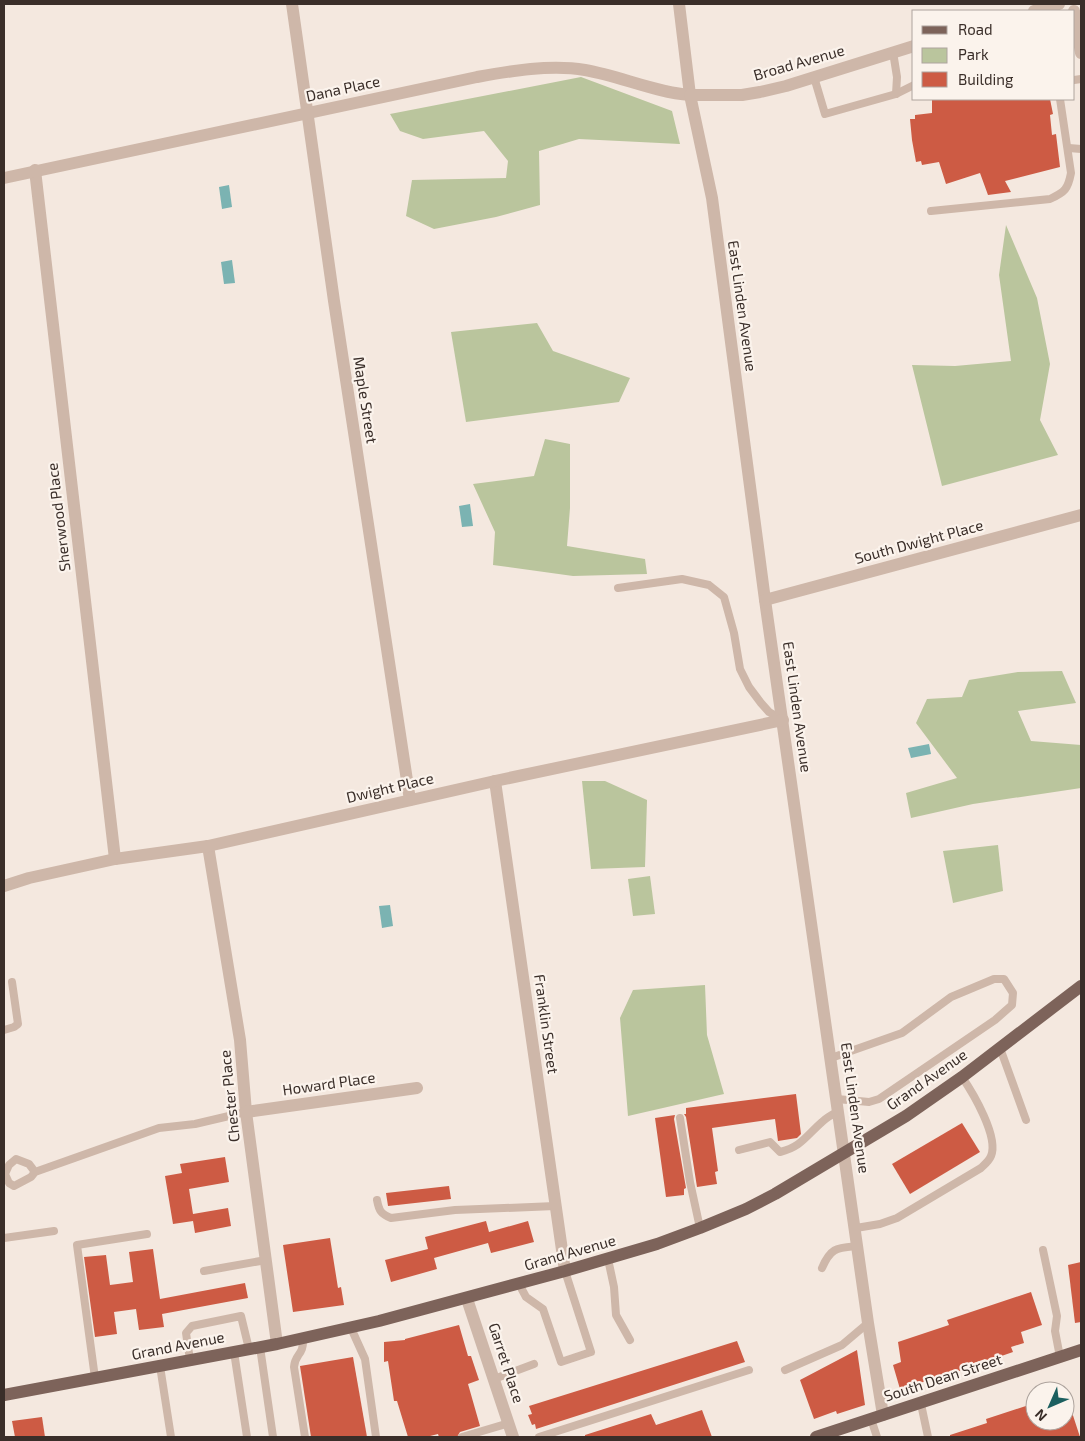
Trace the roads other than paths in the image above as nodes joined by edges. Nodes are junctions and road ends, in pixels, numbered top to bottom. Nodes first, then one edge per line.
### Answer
1 (292, 4) edge
2 (679, 4) edge
3 (1059, 4) edge
4 (1038, 10) edge
5 (1075, 17) edge
6 (912, 47) edge
7 (893, 52) junction
8 (1081, 54) edge
9 (814, 77) junction
10 (912, 87) edge
11 (896, 94) junction
12 (690, 95) junction
13 (1060, 100) edge
14 (308, 113) junction
15 (1068, 148) junction
16 (1081, 149) edge
17 (35, 170) junction
18 (4, 178) edge
19 (931, 211) dead end
20 (1081, 515) edge
21 (618, 588) dead end
22 (765, 600) junction
23 (783, 720) junction
24 (494, 781) junction
25 (410, 800) junction
26 (208, 846) junction
27 (116, 859) junction
28 (4, 886) edge
29 (12, 982) dead end
30 (1081, 986) edge
31 (4, 1030) edge
32 (1000, 1048) junction
33 (831, 1058) junction
34 (962, 1077) junction
35 (417, 1088) dead end
36 (838, 1105) junction
37 (246, 1112) junction
38 (680, 1118) dead end
39 (1026, 1120) dead end
40 (739, 1150) dead end
41 (844, 1154) junction
42 (36, 1172) junction
43 (6, 1186) edge
44 (376, 1200) dead end
45 (555, 1206) junction
46 (700, 1228) junction
47 (856, 1228) junction
48 (54, 1231) dead end
49 (147, 1234) dead end
50 (4, 1238) edge
51 (858, 1246) junction
52 (1043, 1250) dead end
53 (608, 1259) junction
54 (266, 1260) junction
55 (822, 1268) dead end
56 (204, 1271) dead end
57 (565, 1271) junction
58 (519, 1284) junction
59 (467, 1299) junction
60 (868, 1323) junction
61 (351, 1328) junction
62 (303, 1338) junction
63 (630, 1340) dead end
64 (277, 1344) junction
65 (254, 1348) junction
66 (1081, 1350) edge
67 (234, 1352) junction
68 (1060, 1357) junction
69 (190, 1360) junction
70 (534, 1364) dead end
71 (160, 1366) junction
72 (749, 1370) dead end
73 (785, 1370) dead end
74 (95, 1378) junction
75 (494, 1379) junction
76 (4, 1395) edge
77 (920, 1404) junction
78 (877, 1417) junction
79 (509, 1423) junction
80 (171, 1437) edge
81 (247, 1437) edge
82 (273, 1437) edge
83 (305, 1437) edge
84 (376, 1437) edge
85 (462, 1437) edge
86 (513, 1437) edge
87 (539, 1437) edge
88 (816, 1437) edge
89 (877, 1437) edge
90 (928, 1437) edge

1 - 14 street, Maple Street
2 - 12 street, East Linden Avenue
3 - 4 street
5 - 8 street
6 - 7 street, Broad Avenue
7 - 9 street, Broad Avenue
7 - 11 lane
9 - 11 lane
9 - 12 street, Broad Avenue
10 - 11 lane
12 - 14 street, Dana Place
12 - 22 street, East Linden Avenue
13 - 15 lane
14 - 17 street, Dana Place
14 - 25 street, Maple Street
15 - 16 lane
15 - 19 lane
17 - 18 street, Dana Place
17 - 27 street, Sherwood Place
20 - 22 street, South Dwight Place
21 - 23 lane
22 - 23 street, East Linden Avenue
23 - 24 street, Dwight Place
23 - 33 street, East Linden Avenue
24 - 25 street, Dwight Place
24 - 45 street, Franklin Street
25 - 26 street, Dwight Place
26 - 27 street, Dwight Place
26 - 37 street, Chester Place
27 - 28 street, Dwight Place
29 - 31 lane
30 - 32 main road, Grand Avenue
32 - 34 main road, Grand Avenue
32 - 39 lane
33 - 36 street, East Linden Avenue
33 - 36 lane
34 - 41 main road, Grand Avenue
34 - 47 lane
35 - 37 street, Howard Place
36 - 40 lane
36 - 41 street, East Linden Avenue
37 - 42 lane
37 - 54 street, Chester Place
38 - 46 lane
41 - 46 main road, Grand Avenue
41 - 47 street, East Linden Avenue
42 - 43 lane
42 - 43 lane
44 - 45 lane
45 - 57 street, Franklin Street
46 - 53 main road, Grand Avenue
47 - 51 street, East Linden Avenue
48 - 50 lane
49 - 74 lane
51 - 55 lane
51 - 60 street, East Linden Avenue
52 - 68 lane
53 - 57 main road, Grand Avenue
53 - 63 lane
54 - 56 lane
54 - 64 street, Chester Place
57 - 58 main road, Grand Avenue
57 - 58 lane
58 - 59 main road, Grand Avenue
59 - 61 main road, Grand Avenue
59 - 75 street, Garret Place
60 - 73 lane
60 - 78 street, East Linden Avenue
61 - 62 main road, Grand Avenue
61 - 84 lane
62 - 64 main road, Grand Avenue
62 - 83 lane
64 - 65 main road, Grand Avenue
65 - 67 main road, Grand Avenue
65 - 69 lane
65 - 82 lane
66 - 68 main road, South Dean Street
67 - 69 main road, Grand Avenue
67 - 81 lane
68 - 77 main road, South Dean Street
69 - 71 main road, Grand Avenue
70 - 75 lane
71 - 74 main road, Grand Avenue
71 - 80 lane
72 - 87 lane
74 - 76 main road, Grand Avenue
75 - 79 street, Garret Place
77 - 78 main road, South Dean Street
77 - 90 lane
78 - 88 main road, South Dean Street
78 - 89 lane
79 - 85 lane
79 - 86 street, Garret Place

